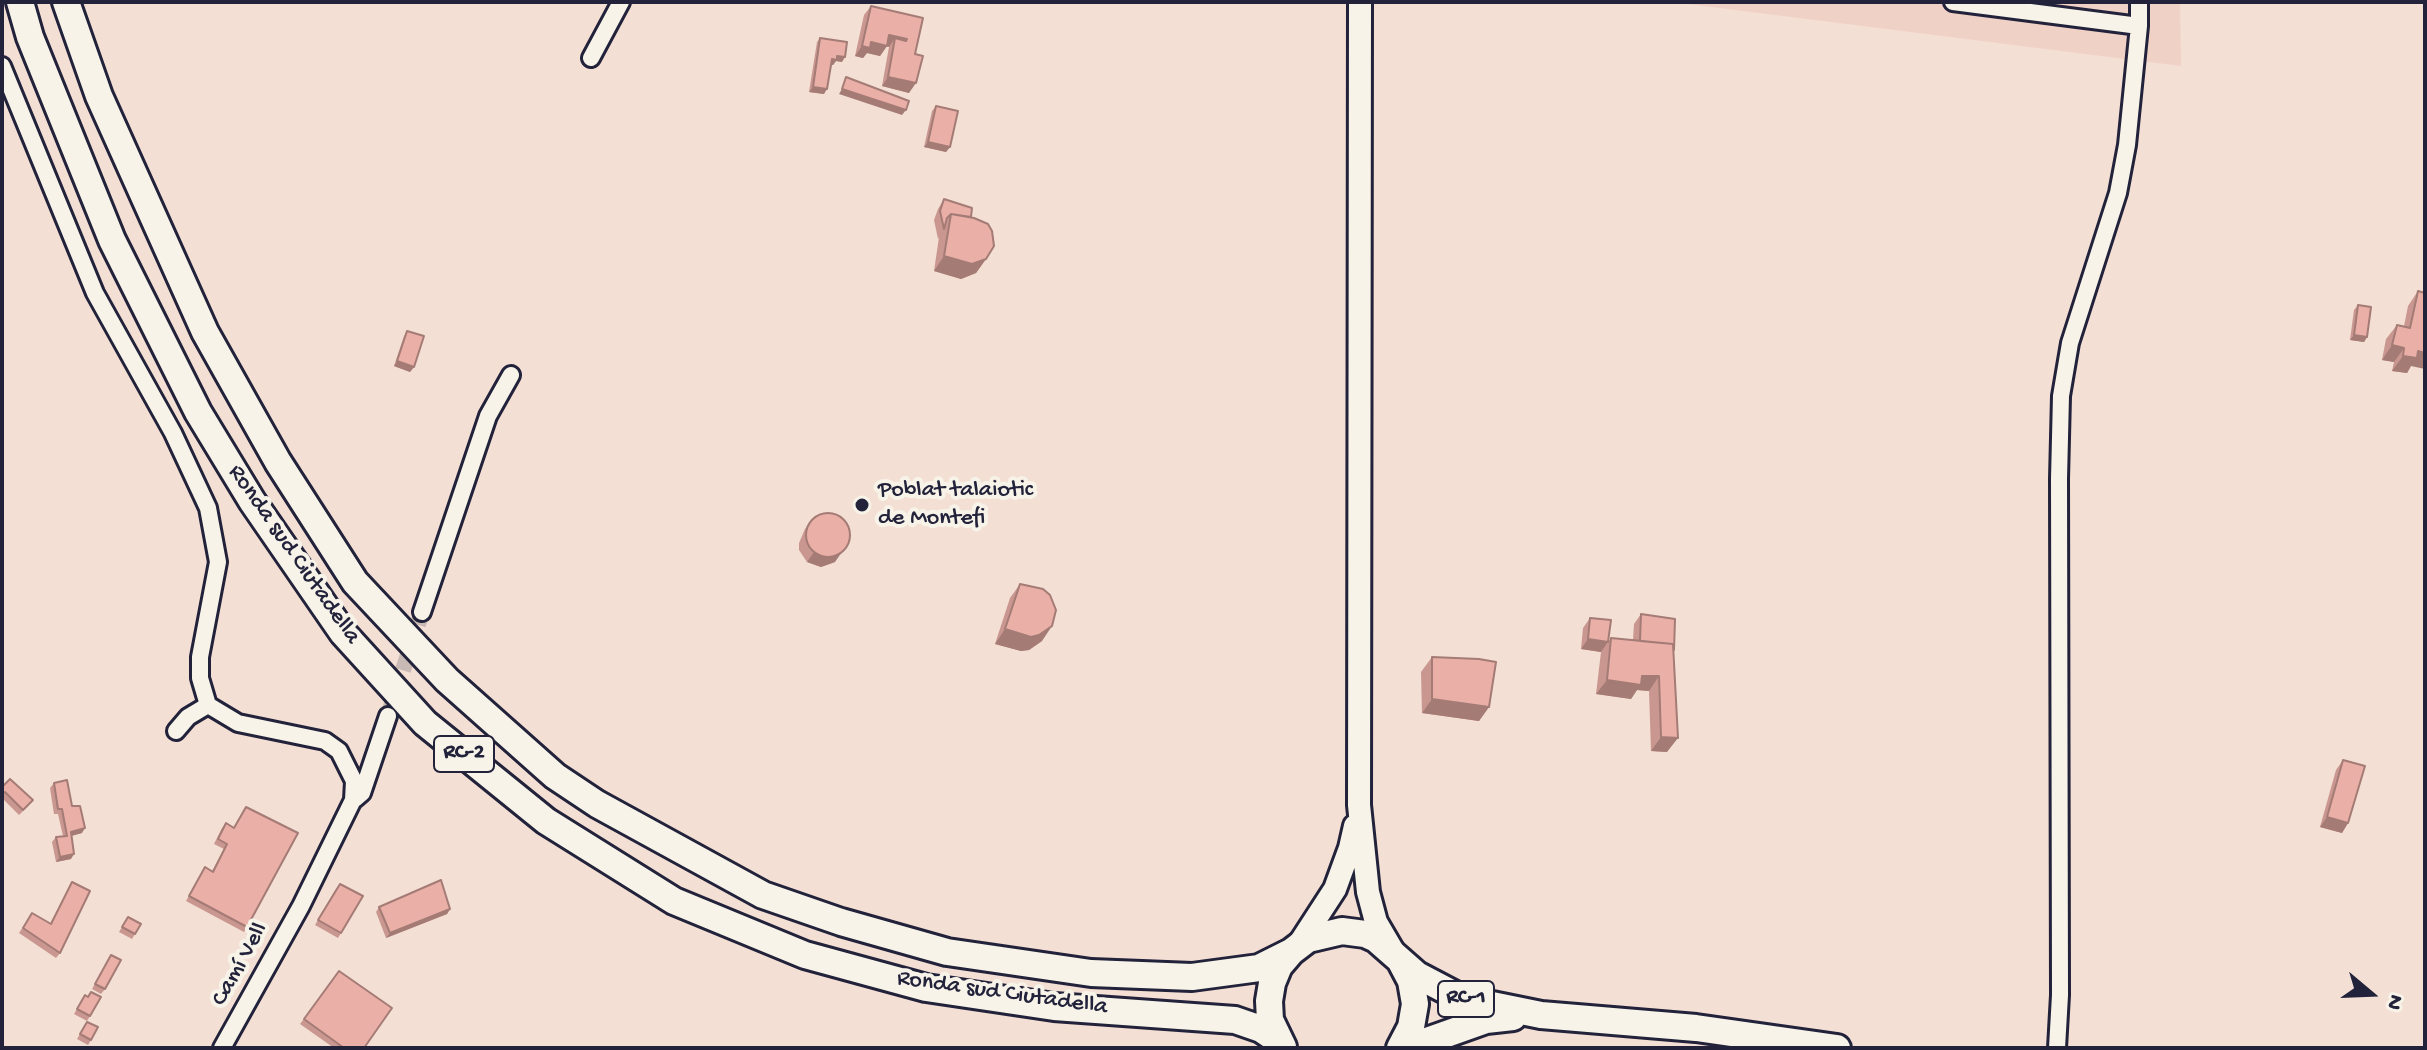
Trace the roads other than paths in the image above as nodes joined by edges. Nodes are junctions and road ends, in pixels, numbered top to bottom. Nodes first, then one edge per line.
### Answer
1 (20, 2) edge
2 (66, 2) edge
3 (621, 2) edge
4 (1360, 2) edge
5 (1953, 2) edge
6 (2139, 2) edge
7 (2139, 26) junction
8 (591, 58) dead end
9 (2, 66) edge
10 (511, 375) dead end
11 (422, 612) tunnel mouth
12 (208, 705) junction
13 (388, 716) tunnel mouth
14 (176, 731) dead end
15 (353, 800) junction
16 (1359, 805) junction
17 (1294, 949) junction
18 (1397, 956) junction
19 (1541, 1015) junction
20 (1281, 1044) edge
21 (222, 1048) edge
22 (1400, 1048) edge
23 (1407, 1048) edge
24 (1837, 1048) edge
25 (2057, 1048) edge

1 - 20 main road, Ronda sud Ciutadella / RC-2
2 - 17 main road, Ronda sud Ciutadella / RC-2
3 - 8 street
4 - 16 main road
5 - 7 street
6 - 7 street
7 - 25 street
9 - 12 street
10 - 11 street
12 - 14 street
12 - 15 street
13 - 15 street, Camí Vell
15 - 21 street, Camí Vell
16 - 17 main road
16 - 18 main road
17 - 18 main road, Ronda sud Ciutadella
17 - 20 main road
18 - 19 main road, RC-1
18 - 22 main road
19 - 23 main road, RC-1
19 - 24 main road, RC-1

